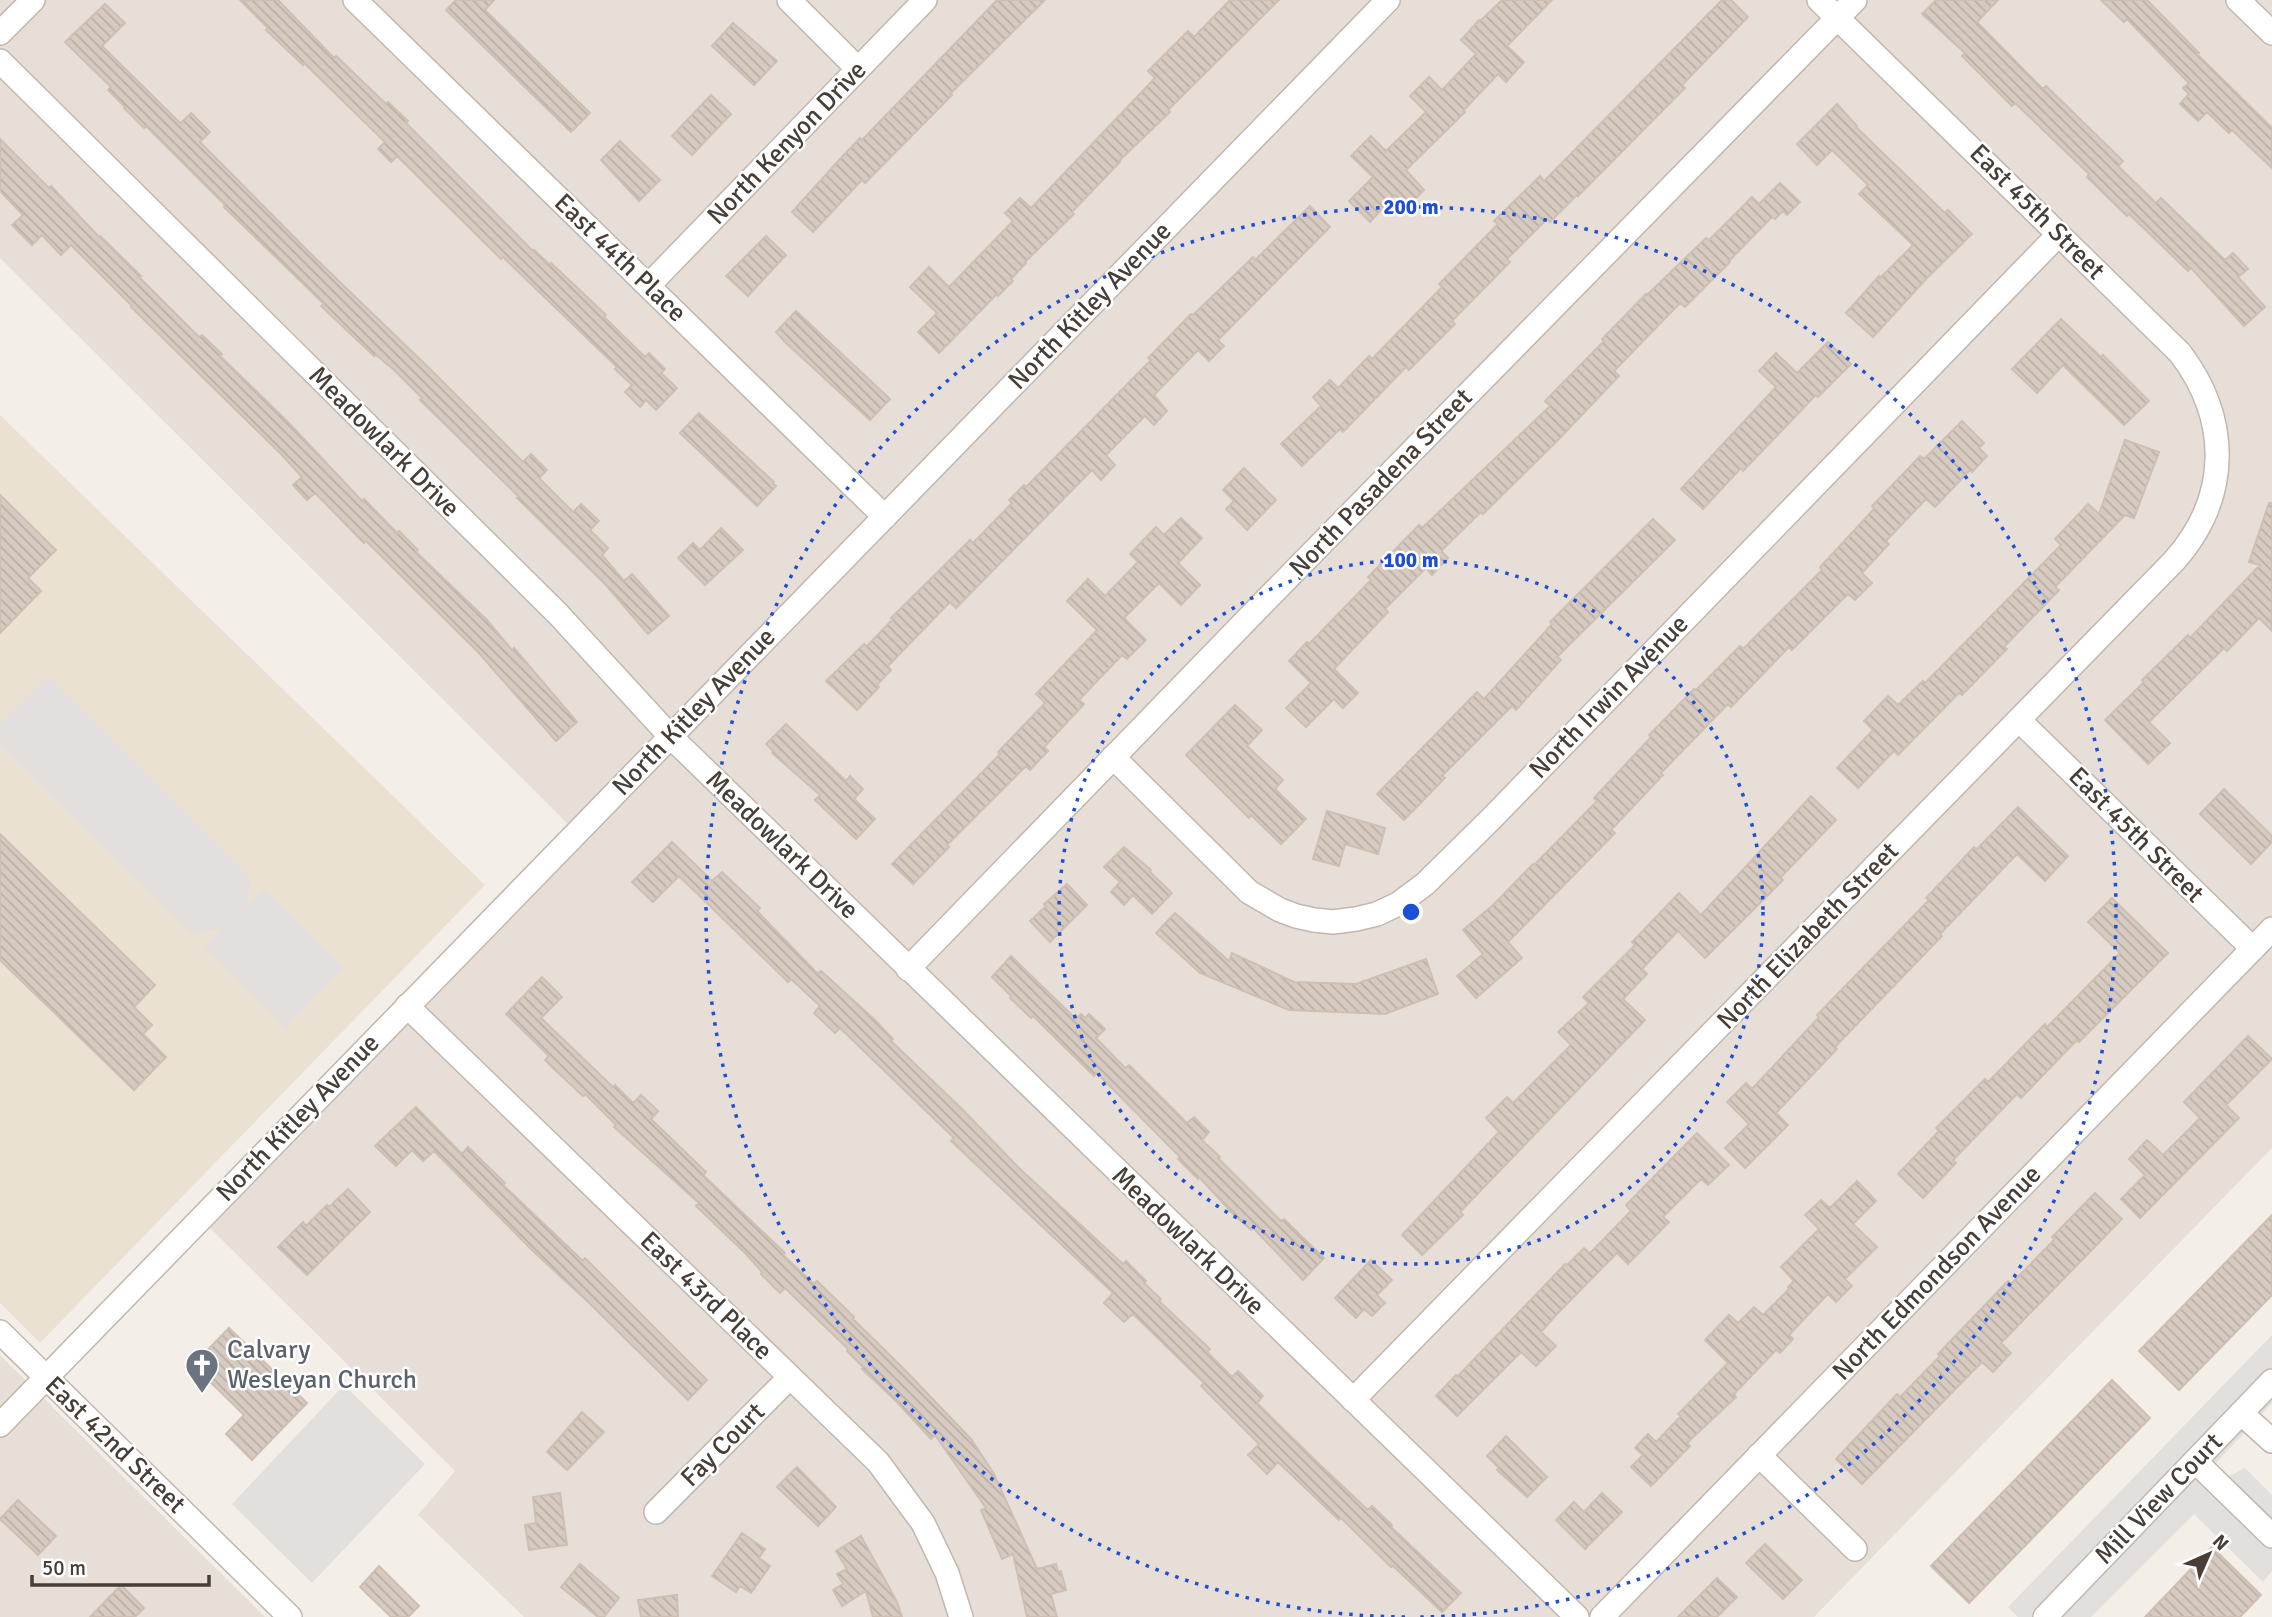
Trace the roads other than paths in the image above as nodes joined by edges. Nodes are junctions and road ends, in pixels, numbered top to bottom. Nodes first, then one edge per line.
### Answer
1 (33, 0) edge
2 (355, 0) edge
3 (789, 0) edge
4 (925, 0) edge
5 (1388, 0) edge
6 (1819, 0) edge
7 (1856, 0) edge
8 (2238, 0) edge
9 (1838, 18) junction
10 (0, 33) edge
11 (2272, 33) edge
12 (0, 61) edge
13 (858, 69) junction
14 (2059, 234) junction
15 (649, 285) junction
16 (2218, 447) joint
17 (885, 517) junction
18 (2019, 720) junction
19 (670, 736) junction
20 (1113, 757) junction
21 (2272, 929) edge
22 (2253, 949) junction
23 (908, 969) junction
24 (407, 1006) junction
25 (0, 1332) edge
26 (790, 1377) junction
27 (46, 1378) junction
28 (2272, 1381) edge
29 (1353, 1400) junction
30 (2241, 1413) junction
31 (0, 1425) edge
32 (2272, 1441) edge
33 (1759, 1455) junction
34 (2195, 1461) junction
35 (656, 1512) dead end
36 (2272, 1536) edge
37 (1855, 1549) dead end
38 (290, 1617) edge
39 (961, 1617) edge
40 (1577, 1617) edge
41 (1602, 1617) edge
42 (2045, 1617) edge

1 - 10 street
2 - 15 street, East 44th Place
3 - 13 street
4 - 13 street, North Kenyon Drive
5 - 17 street, North Kitley Avenue
6 - 9 street, East 45th Street
7 - 9 street, North Pasadena Street
8 - 11 street
9 - 14 street, East 45th Street
9 - 20 street, North Pasadena Street
12 - 19 street, Meadowlark Drive
13 - 15 street, North Kenyon Drive
14 - 16 street, East 45th Street
14 - 20 street, North Irwin Avenue
15 - 17 street, East 44th Place
16 - 18 street, North Elizabeth Street
17 - 19 street, North Kitley Avenue
18 - 22 street, East 45th Street
18 - 29 street, North Elizabeth Street
19 - 23 street, Meadowlark Drive
19 - 24 street, North Kitley Avenue
20 - 23 street, North Pasadena Street
21 - 22 street, North Edmondson Avenue
22 - 33 street, North Edmondson Avenue
23 - 29 street, Meadowlark Drive
24 - 26 street, East 43rd Place
24 - 27 street, North Kitley Avenue
25 - 27 street, East 42nd Street
26 - 35 street, Fay Court
26 - 39 street, East 43rd Place
27 - 31 street, North Kitley Avenue
27 - 38 street, East 42nd Street
28 - 30 street, Mill View Court
29 - 40 street, Meadowlark Drive
30 - 32 street
30 - 34 street, Mill View Court
33 - 37 street
33 - 41 street, North Edmondson Avenue
34 - 36 street
34 - 42 street, Mill View Court

